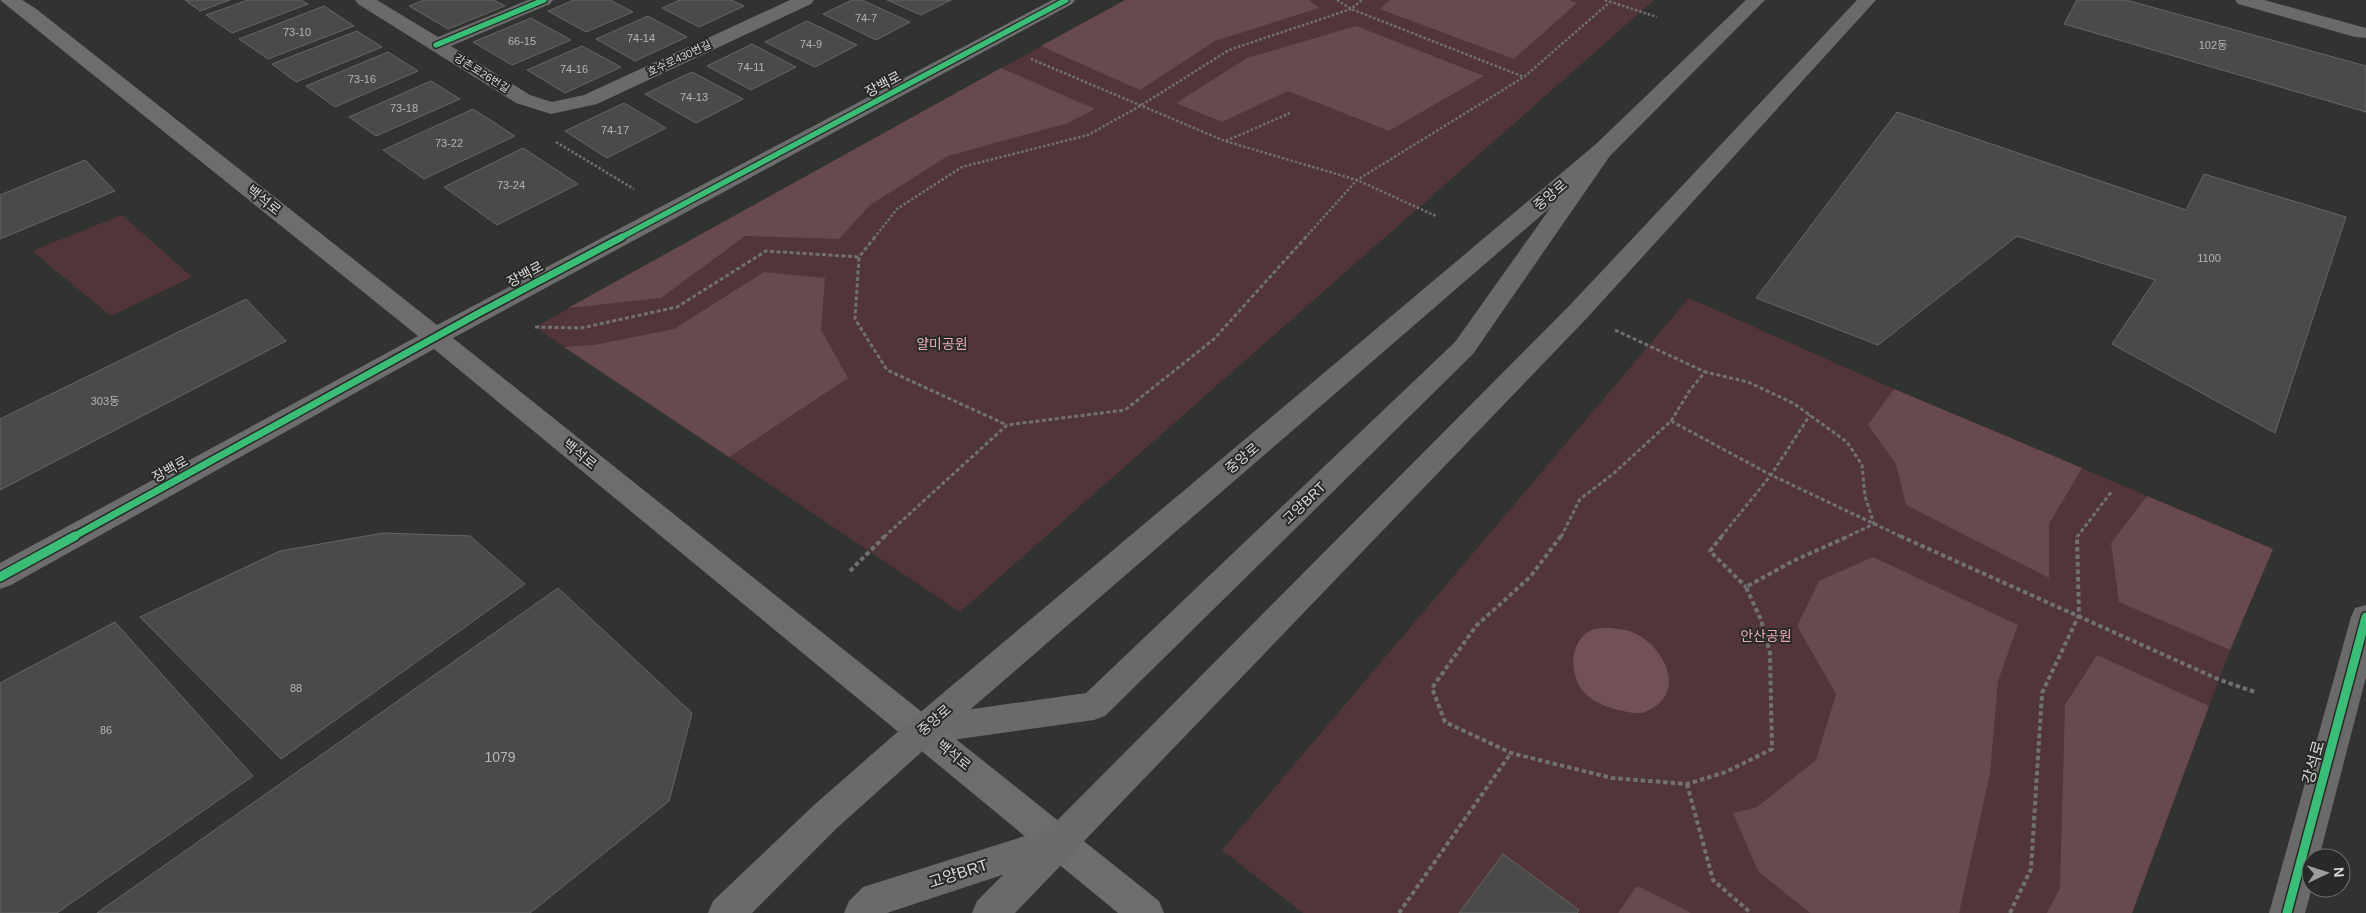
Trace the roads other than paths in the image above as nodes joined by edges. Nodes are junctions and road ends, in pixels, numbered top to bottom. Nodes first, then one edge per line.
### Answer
1 (364, 0) edge
2 (544, 0) edge
3 (805, 0) edge
4 (1066, 0) edge
5 (1756, 0) edge
6 (1867, 0) edge
7 (2244, 0) edge
8 (9, 2) edge
9 (2365, 14) dead end
10 (436, 45) junction
11 (551, 108) joint
12 (1604, 149) junction
13 (436, 337) junction
14 (0, 577) edge
15 (2366, 617) edge
16 (923, 730) junction
17 (1060, 841) junction
18 (726, 913) edge
19 (862, 913) edge
20 (990, 913) edge
21 (1146, 913) edge
22 (2287, 913) edge

1 - 10 main road, 강촌로26번길
2 - 10 main road
3 - 11 main road, 호수로430번길
4 - 13 main road, 장백로
5 - 12 main road, 중앙로
6 - 17 main road
7 - 9 main road
8 - 13 main road, 백석로
10 - 11 main road, 강촌로26번길
12 - 16 main road, 중앙로
12 - 16 main road, 고양BRT
13 - 14 main road, 장백로
13 - 16 main road, 백석로
15 - 22 main road, 강석로
16 - 17 main road, 백석로
16 - 18 main road, 중앙로
17 - 19 main road, 고양BRT
17 - 20 main road
17 - 21 main road, 백석로

